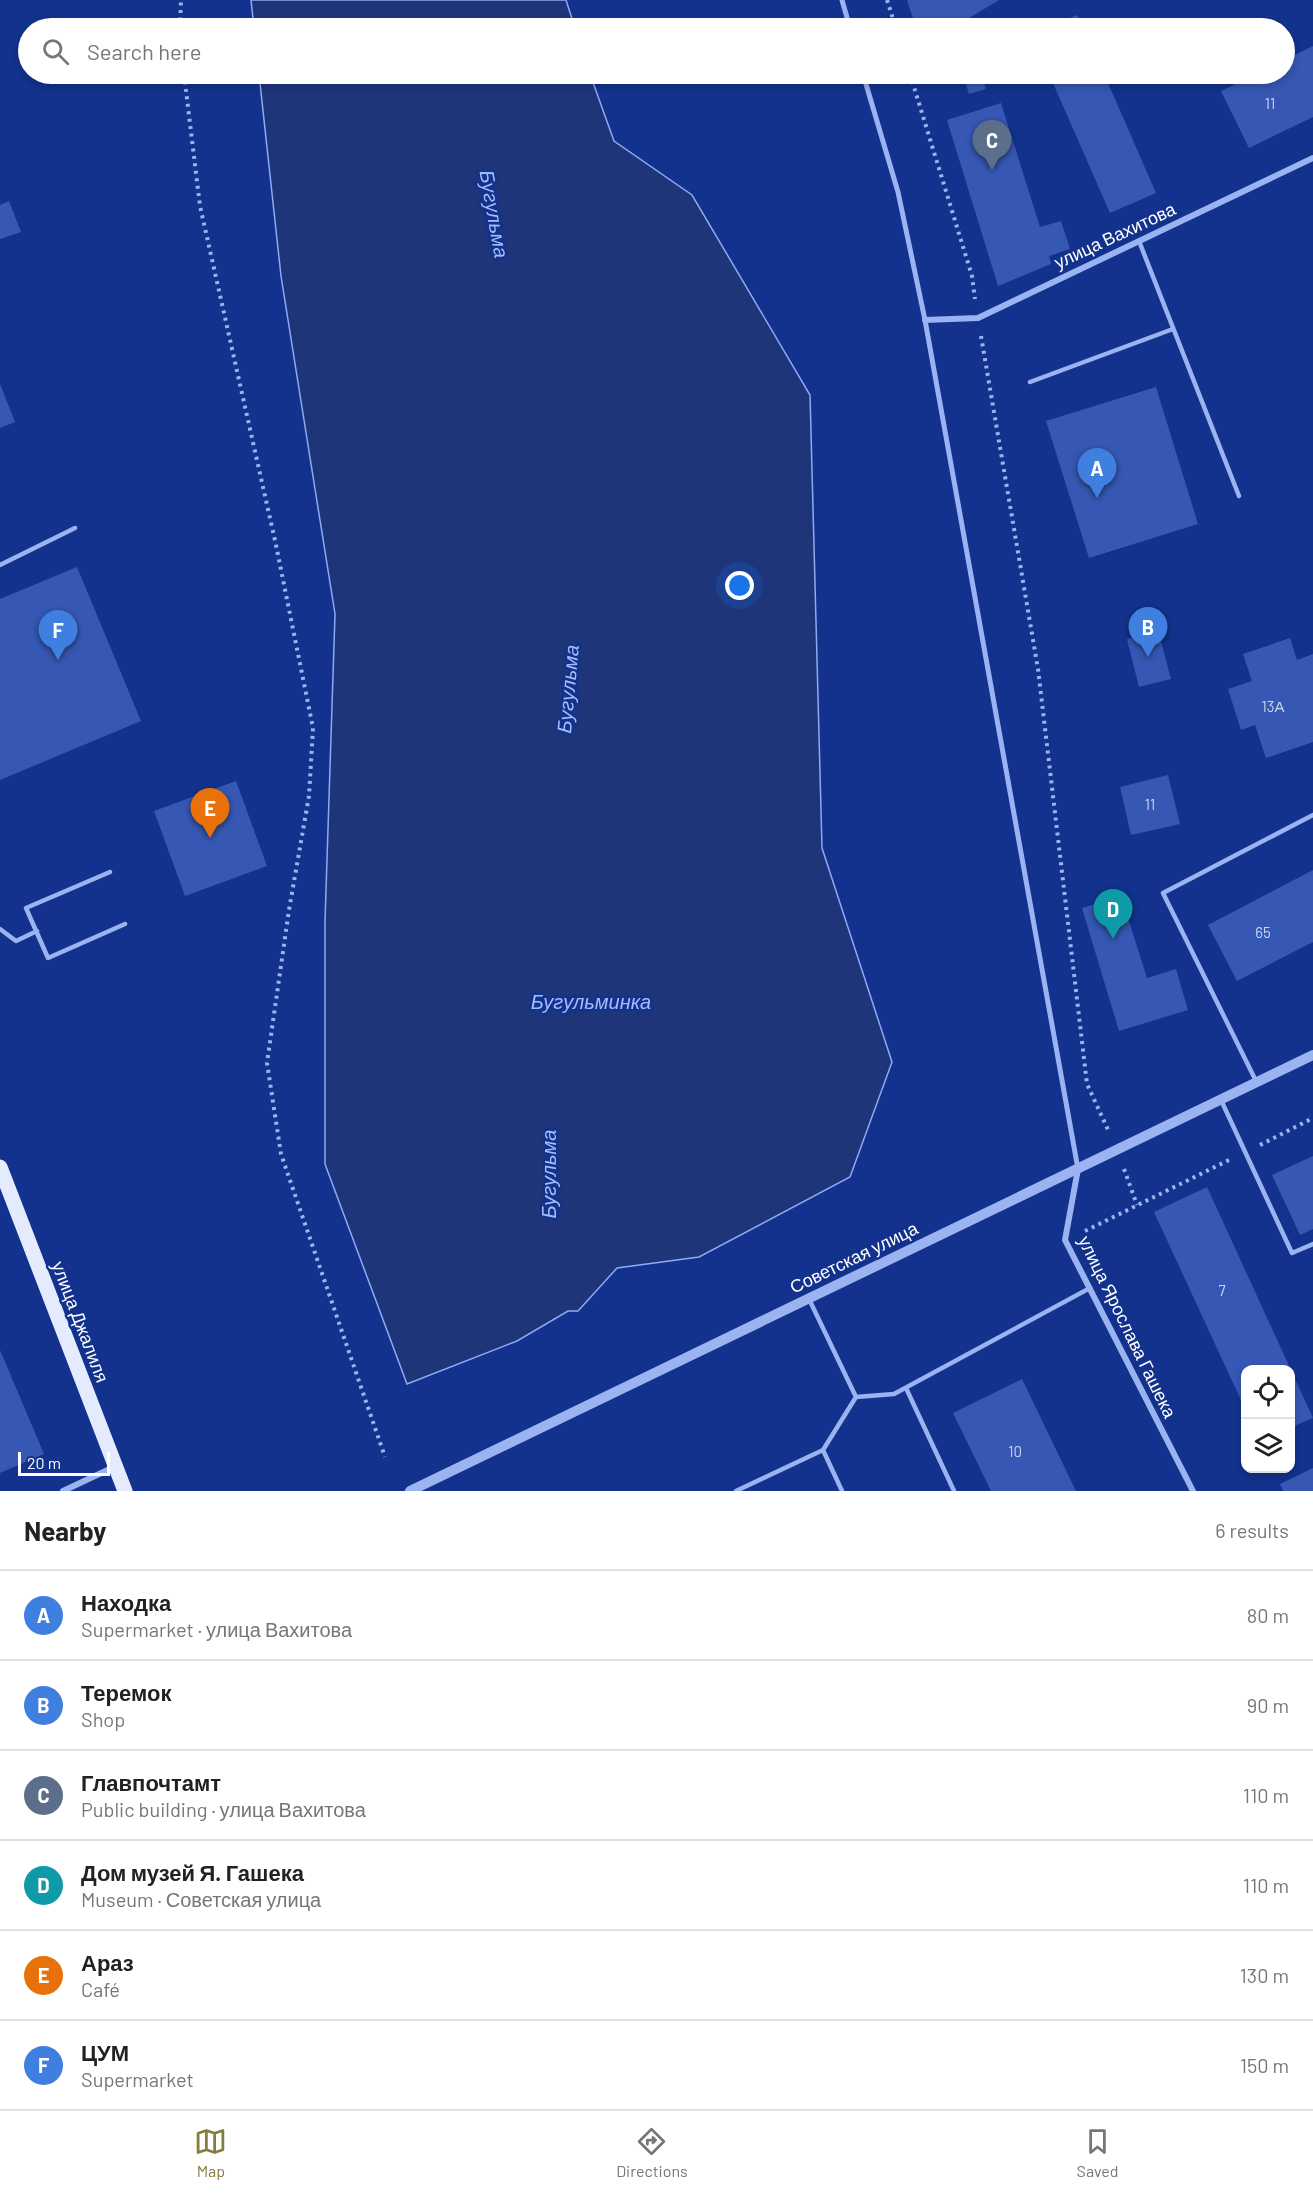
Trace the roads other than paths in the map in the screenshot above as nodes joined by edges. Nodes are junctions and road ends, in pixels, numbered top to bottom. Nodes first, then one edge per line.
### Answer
1 (842, 0) edge
2 (847, 18) edge
3 (866, 84) edge
4 (1313, 158) edge
5 (1139, 242) junction
6 (925, 320) junction
7 (1173, 329) junction
8 (1030, 382) dead end
9 (1239, 496) dead end
10 (75, 528) dead end
11 (0, 565) edge
12 (1313, 815) edge
13 (110, 872) dead end
14 (125, 924) dead end
15 (0, 929) edge
16 (37, 931) junction
17 (1313, 1055) edge
18 (1257, 1083) junction
19 (1221, 1100) junction
20 (0, 1167) edge
21 (1078, 1169) junction
22 (1313, 1244) edge
23 (1090, 1288) junction
24 (809, 1299) junction
25 (906, 1388) junction
26 (856, 1396) junction
27 (823, 1450) junction
28 (114, 1466) junction
29 (63, 1491) edge
30 (125, 1491) edge
31 (410, 1491) edge
32 (736, 1491) edge
33 (842, 1491) edge
34 (954, 1491) edge
35 (1192, 1491) edge

1 - 2 street
3 - 6 street
4 - 5 street, улица Вахитова
5 - 6 street, улица Вахитова
5 - 7 lane
6 - 21 street
7 - 8 lane
7 - 9 lane
10 - 11 lane
12 - 18 lane
13 - 16 lane
14 - 16 lane
15 - 16 lane
17 - 18 street, Советская улица
18 - 19 street, Советская улица
19 - 21 street, Советская улица
19 - 22 lane
20 - 28 main road, улица Джалиля
21 - 23 street, улица Ярослава Гашека
21 - 24 street, Советская улица
23 - 25 lane
23 - 35 street, улица Ярослава Гашека
24 - 26 lane
24 - 31 street, Советская улица
25 - 26 lane
25 - 34 lane
26 - 27 lane
27 - 32 lane
27 - 33 lane
28 - 29 street
28 - 30 main road, улица Джалиля

